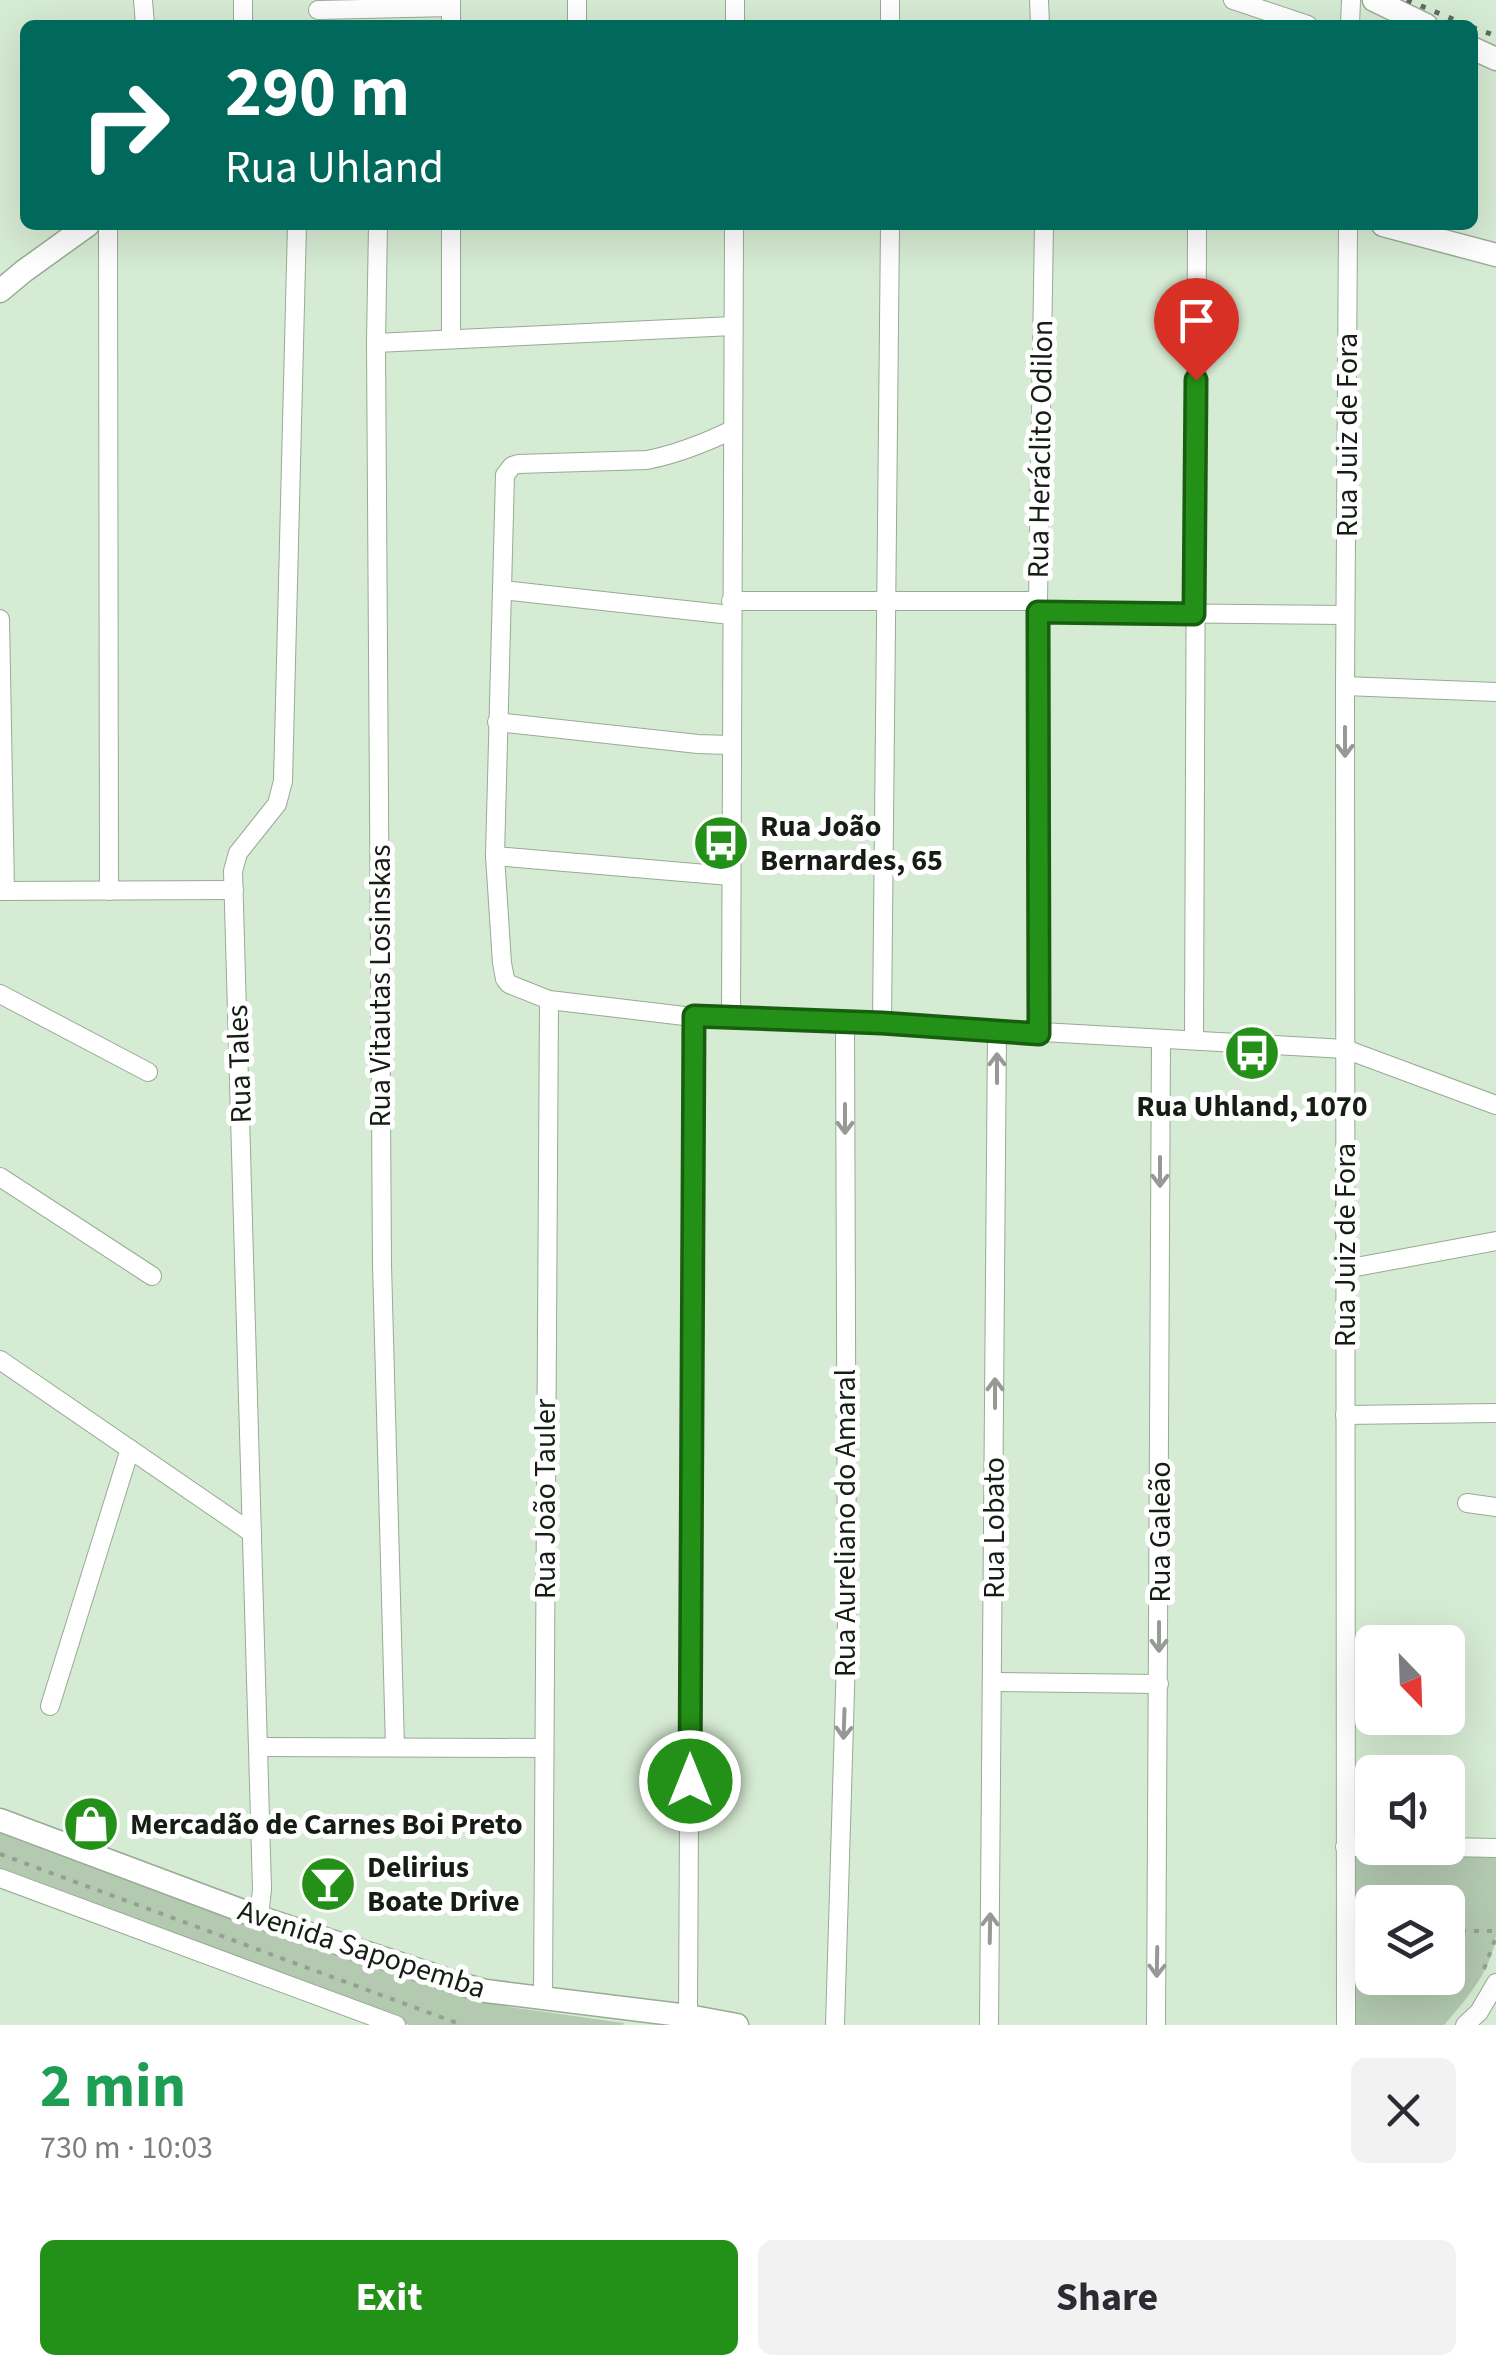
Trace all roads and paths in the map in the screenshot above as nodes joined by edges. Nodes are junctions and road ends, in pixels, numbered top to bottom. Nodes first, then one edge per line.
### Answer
1 (1234, 0) edge
2 (1374, 0) edge
3 (318, 10) dead end
4 (451, 11) edge
5 (1293, 20) edge
6 (1416, 20) edge
7 (81, 230) edge
8 (108, 230) edge
9 (296, 230) edge
10 (378, 230) edge
11 (451, 230) edge
12 (734, 230) edge
13 (890, 230) edge
14 (1044, 230) edge
15 (1197, 230) edge
16 (1348, 230) edge
17 (1402, 230) edge
18 (1496, 255) edge
19 (0, 291) edge
20 (733, 326) junction
21 (451, 339) junction
22 (376, 343) junction
23 (732, 430) junction
24 (502, 590) junction
25 (887, 601) junction
26 (1038, 607) junction
27 (731, 608) junction
28 (1194, 614) junction
29 (1345, 615) junction
30 (0, 619) edge
31 (1345, 686) junction
32 (1496, 692) edge
33 (497, 722) junction
34 (730, 745) junction
35 (495, 856) junction
36 (730, 876) junction
37 (2, 890) edge
38 (234, 890) junction
39 (109, 891) junction
40 (0, 994) edge
41 (549, 1000) junction
42 (694, 1016) junction
43 (731, 1019) junction
44 (845, 1022) junction
45 (882, 1023) junction
46 (997, 1031) junction
47 (1039, 1034) junction
48 (1160, 1039) junction
49 (1194, 1040) junction
50 (1345, 1049) junction
51 (148, 1072) dead end
52 (1496, 1106) edge
53 (0, 1176) edge
54 (1496, 1241) edge
55 (1344, 1269) junction
56 (152, 1276) dead end
57 (0, 1360) edge
58 (1496, 1409) edge
59 (1345, 1416) junction
60 (130, 1449) junction
61 (1467, 1503) dead end
62 (1496, 1506) edge
63 (252, 1534) junction
64 (993, 1682) junction
65 (1159, 1684) junction
66 (50, 1706) dead end
67 (258, 1747) junction
68 (396, 1748) junction
69 (544, 1748) junction
70 (0, 1820) edge
71 (1344, 1847) junction
72 (1496, 1848) edge
73 (1355, 1849) edge
74 (1465, 1850) edge
75 (0, 1854) edge
76 (0, 1878) edge
77 (259, 1917) junction
78 (1465, 1931) edge
79 (1496, 1931) edge
80 (1496, 1984) edge
81 (543, 1998) junction
82 (688, 2016) junction
83 (396, 2025) edge
84 (462, 2025) edge
85 (737, 2025) edge
86 (835, 2025) edge
87 (989, 2025) edge
88 (1156, 2025) edge
89 (1346, 2025) edge
90 (1464, 2025) edge

1 - 5 street
2 - 6 main road
3 - 4 street
7 - 19 main road
8 - 39 street
9 - 38 street, Rua Tales
10 - 22 street, Rua Vitautas Losinskas
11 - 21 street
12 - 20 street
13 - 25 street
14 - 26 street, Rua Heráclito Odilon
15 - 28 street
16 - 29 street, Rua Juiz de Fora
17 - 18 main road
20 - 21 street
20 - 23 street
21 - 22 street
22 - 68 street, Rua Vitautas Losinskas
23 - 24 street
23 - 27 street
24 - 27 street
24 - 33 street
25 - 26 street
25 - 27 street
25 - 45 street
26 - 28 street
26 - 47 street, Rua Heráclito Odilon
27 - 34 street
28 - 29 street
28 - 49 street
29 - 31 street, Rua Juiz de Fora
30 - 37 street
31 - 32 street
31 -> 50 street, Rua Juiz de Fora
33 - 34 street
33 - 35 street
34 - 36 street
35 - 36 street
35 - 41 street
36 - 43 street
37 - 39 street
38 - 39 street
38 - 63 street, Rua Tales
40 - 51 street
41 - 42 street
41 - 69 street, Rua João Tauler
42 - 43 street
42 - 82 street
43 - 44 street
44 - 45 street
44 -> 86 street, Rua Aureliano do Amaral
45 - 46 street
46 - 47 street
64 -> 46 street, Rua Lobato
47 - 48 street
48 - 49 street
48 -> 65 street, Rua Galeão
49 - 50 street
50 - 52 street
50 - 55 street, Rua Juiz de Fora
53 - 56 street
54 - 55 street
55 - 59 street, Rua Juiz de Fora
57 - 60 street
58 - 59 street
59 - 71 street, Rua Juiz de Fora
60 - 63 street
60 - 66 street
61 - 62 street
63 - 67 street, Rua Tales
64 - 65 street
87 -> 64 street, Rua Lobato
65 -> 88 street, Rua Galeão
67 - 68 street
67 - 77 street, Rua Tales
68 - 69 street
69 - 81 street, Rua João Tauler
70 - 77 main road, Avenida Sapopemba
71 - 73 street
71 - 89 street, Rua Juiz de Fora
72 - 74 street
75 - 84 path
76 - 83 street
77 - 81 main road, Avenida Sapopemba
78 - 79 path
80 - 90 street
81 - 82 main road, Avenida Sapopemba
82 - 85 main road, Avenida Sapopemba

